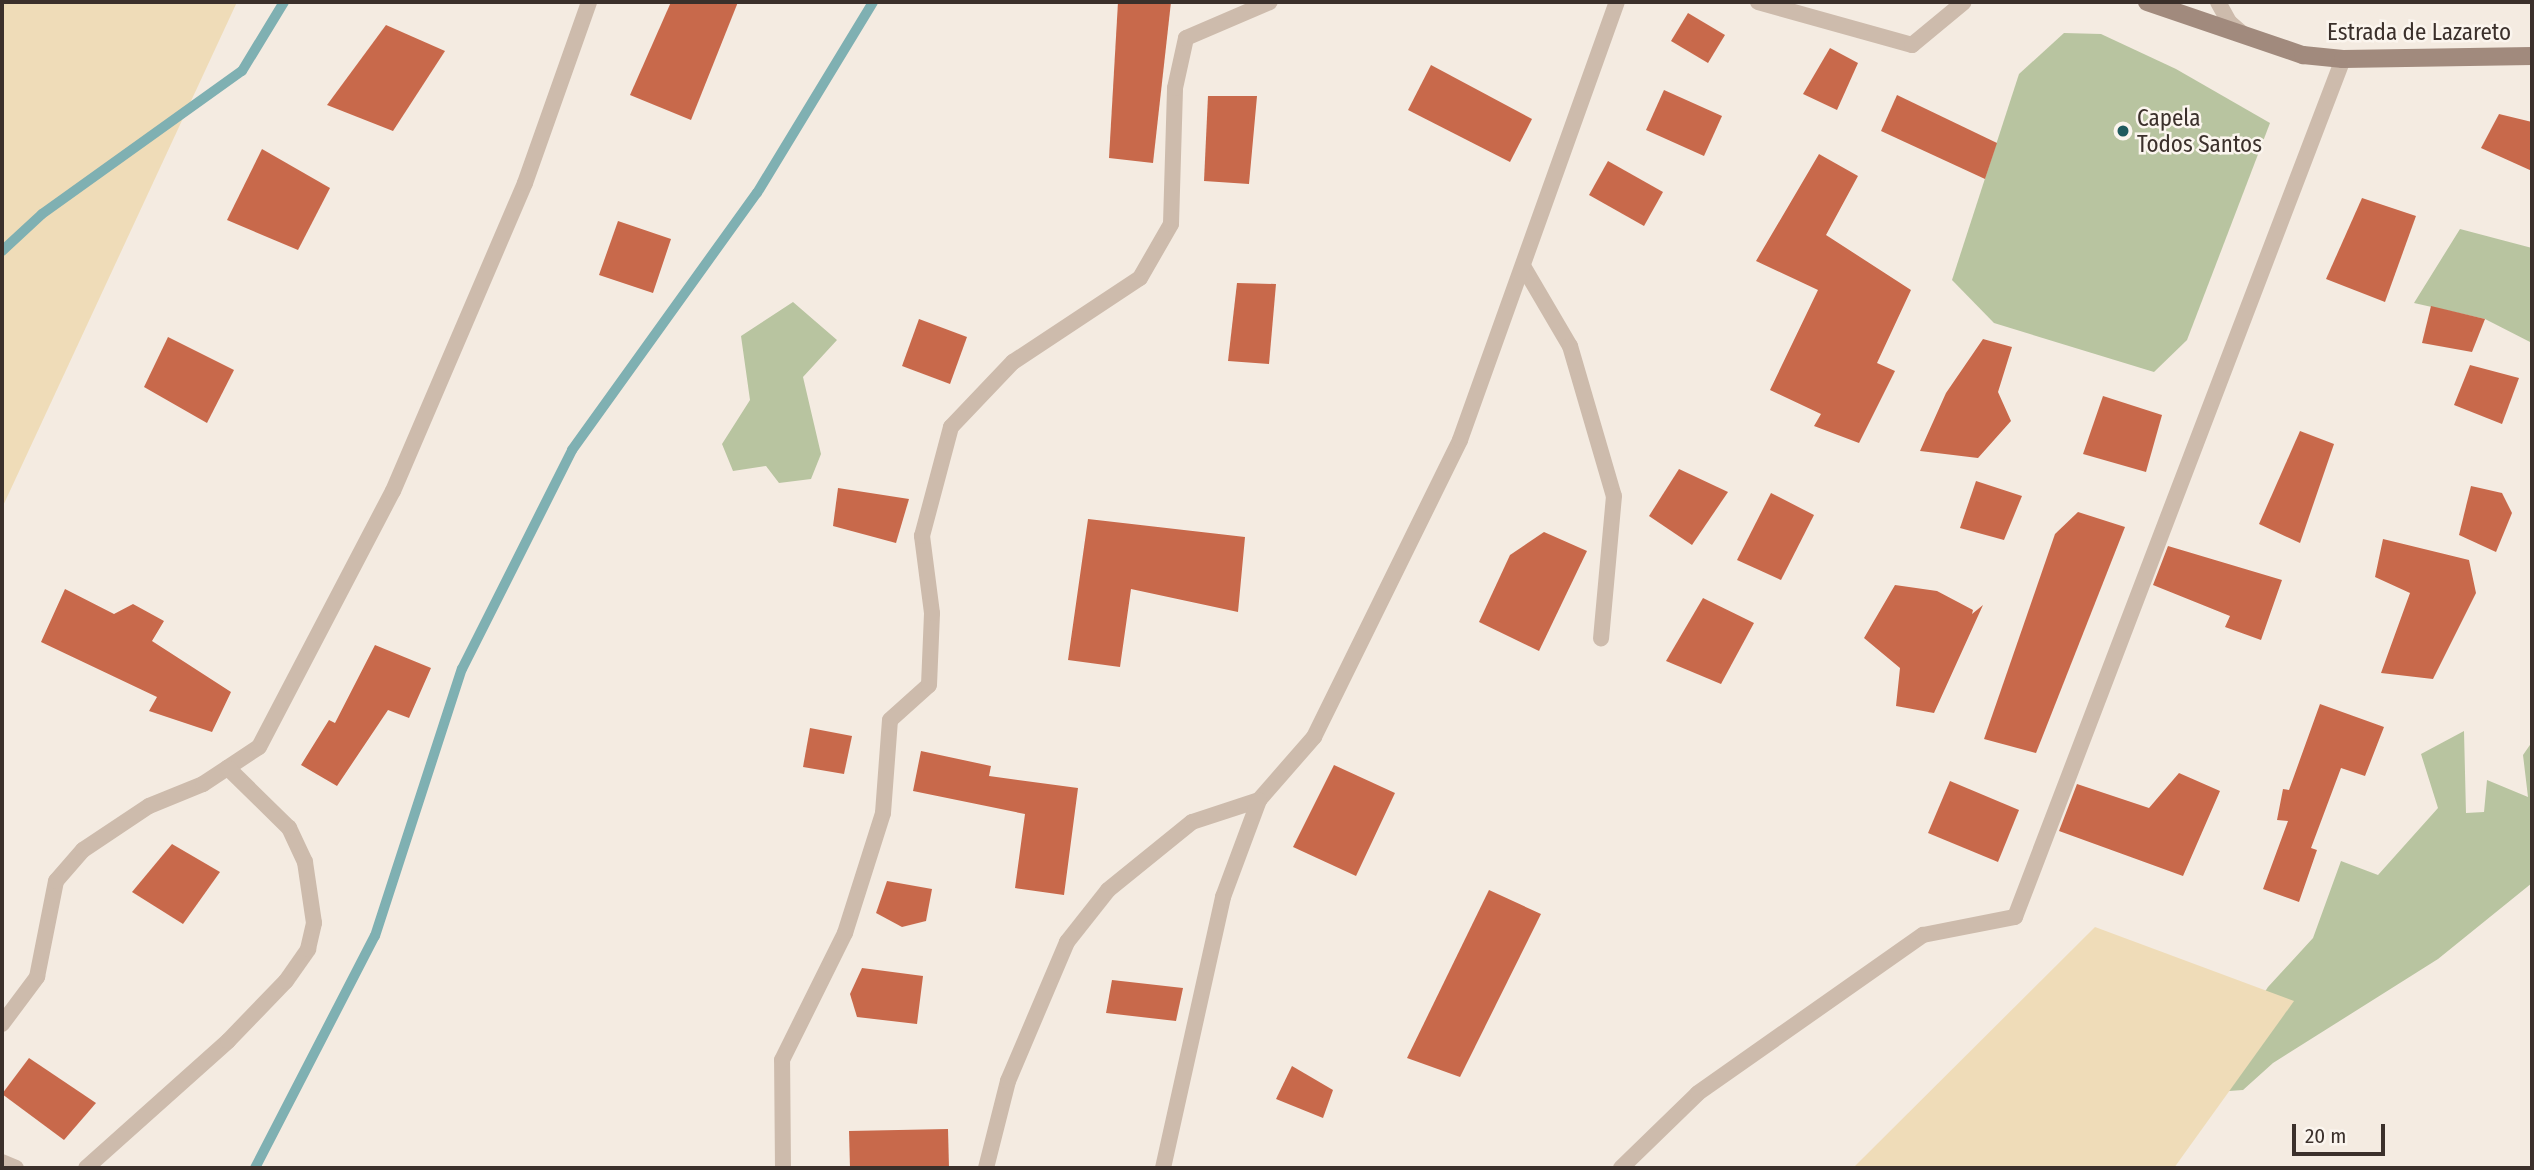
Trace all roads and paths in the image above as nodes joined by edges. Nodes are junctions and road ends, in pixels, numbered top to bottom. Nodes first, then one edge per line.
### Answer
1 (589, 2) edge
2 (1270, 2) edge
3 (1616, 2) edge
4 (1758, 2) edge
5 (1964, 2) edge
6 (2147, 2) edge
7 (2218, 2) edge
8 (2244, 36) junction
9 (2532, 56) edge
10 (2343, 59) junction
11 (1523, 266) junction
12 (1601, 638) dead end
13 (228, 768) junction
14 (1259, 800) junction
15 (2, 1024) edge
16 (2, 1162) edge
17 (16, 1168) edge
18 (86, 1168) edge
19 (783, 1168) edge
20 (986, 1168) edge
21 (1163, 1168) edge
22 (1620, 1168) edge

1 - 13 lane
2 - 19 lane
3 - 11 lane
4 - 5 lane
6 - 8 street, Estrada de Lazareto
7 - 8 lane
8 - 10 street, Estrada de Lazareto
9 - 10 street, Estrada de Lazareto
10 - 22 lane
11 - 12 lane
11 - 14 lane
13 - 15 lane
13 - 18 lane
14 - 20 lane
14 - 21 lane
16 - 17 lane

